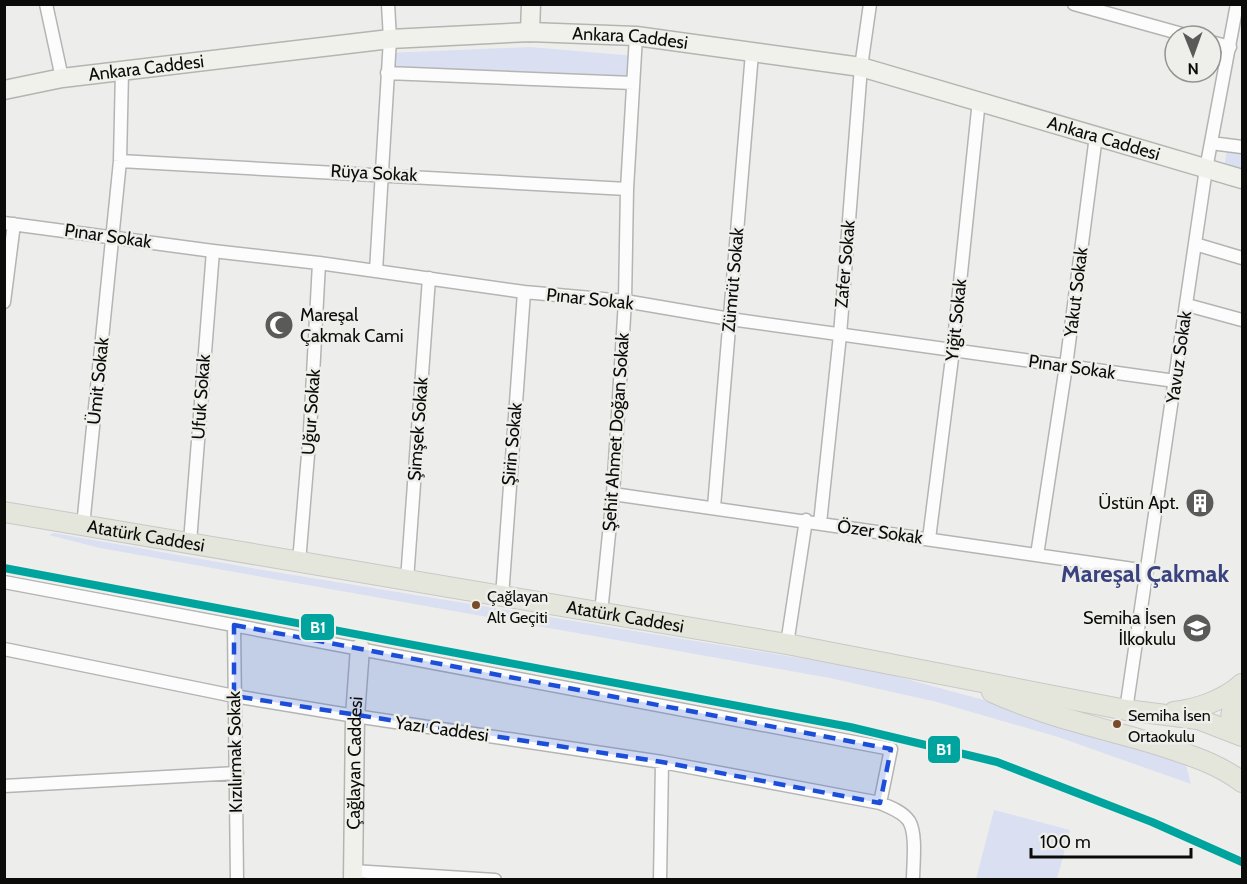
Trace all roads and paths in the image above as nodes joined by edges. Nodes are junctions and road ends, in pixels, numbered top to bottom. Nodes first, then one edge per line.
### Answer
1 (46, 4) edge
2 (388, 4) edge
3 (531, 4) edge
4 (870, 4) edge
5 (1074, 4) edge
6 (1237, 4) edge
7 (1163, 29) edge
8 (530, 32) junction
9 (636, 36) junction
10 (390, 39) junction
11 (1223, 45) edge
12 (1230, 47) junction
13 (752, 53) junction
14 (861, 67) junction
15 (122, 71) junction
16 (387, 73) junction
17 (62, 78) junction
18 (633, 83) junction
19 (4, 90) edge
20 (979, 100) junction
21 (1096, 136) junction
22 (1211, 143) junction
23 (1242, 147) edge
24 (120, 160) junction
25 (1206, 169) junction
26 (381, 174) junction
27 (1242, 179) edge
28 (627, 189) junction
29 (9, 224) edge
30 (113, 237) junction
31 (1195, 244) junction
32 (213, 251) junction
33 (1242, 258) edge
34 (319, 263) junction
35 (376, 271) junction
36 (429, 278) junction
37 (524, 292) junction
38 (4, 302) edge
39 (625, 302) junction
40 (1186, 305) junction
41 (730, 319) junction
42 (1242, 320) edge
43 (840, 335) junction
44 (953, 350) junction
45 (1066, 366) junction
46 (1175, 381) junction
47 (613, 494) junction
48 (714, 507) junction
49 (4, 512) edge
50 (806, 520) junction
51 (820, 523) junction
52 (83, 526) junction
53 (929, 539) junction
54 (190, 542) junction
55 (1037, 555) junction
56 (300, 562) junction
57 (1147, 571) junction
58 (407, 580) junction
59 (4, 582) edge
60 (502, 597) junction
61 (601, 613) junction
62 (234, 625) junction
63 (787, 644) junction
64 (360, 648) junction
65 (4, 649) edge
66 (962, 678) junction
67 (1242, 684) edge
68 (234, 696) junction
69 (1126, 710) junction
70 (1162, 714) junction
71 (355, 716) junction
72 (1237, 733) edge
73 (662, 762) junction
74 (237, 773) junction
75 (1242, 782) edge
76 (4, 786) edge
77 (880, 803) junction
78 (353, 875) edge
79 (237, 879) edge
80 (495, 879) edge
81 (660, 879) edge
82 (913, 879) edge

1 - 17 street
2 - 10 street
3 - 8 main road
4 - 14 street, Zafer Sokak
5 - 7 street
6 - 12 street, Yavuz Sokak
8 - 9 main road, Ankara Caddesi
8 - 10 main road, Ankara Caddesi
9 - 13 main road, Ankara Caddesi
9 - 18 street, Şehit Ahmet Doğan Sokak
10 - 15 main road, Ankara Caddesi
10 - 16 street
11 - 12 street
12 - 22 street, Yavuz Sokak
13 - 14 main road, Ankara Caddesi
13 - 41 street, Zümrüt Sokak
14 - 20 main road, Ankara Caddesi
14 - 43 street, Zafer Sokak
15 - 17 main road, Ankara Caddesi
15 - 24 street, Ümit Sokak
16 - 18 street
16 - 26 street
17 - 19 main road, Ankara Caddesi
18 - 28 street, Şehit Ahmet Doğan Sokak
20 - 21 main road, Ankara Caddesi
20 - 44 street, Yiğit Sokak
21 - 25 main road, Ankara Caddesi
21 - 45 street, Yakut Sokak
22 - 23 street
22 - 25 street, Yavuz Sokak
24 - 26 street, Rüya Sokak
24 - 30 street, Ümit Sokak
25 - 27 main road, Ankara Caddesi
25 - 31 street, Yavuz Sokak
26 - 28 street, Rüya Sokak
26 - 35 street
28 - 39 street, Şehit Ahmet Doğan Sokak
29 - 30 street, Pınar Sokak
29 - 38 street
30 - 32 street, Pınar Sokak
30 - 52 street, Ümit Sokak
31 - 33 street
31 - 40 street, Yavuz Sokak
32 - 34 street, Pınar Sokak
32 - 54 street, Ufuk Sokak
34 - 35 street, Pınar Sokak
34 - 56 street, Uğur Sokak
35 - 36 street, Pınar Sokak
36 - 37 street, Pınar Sokak
36 - 58 street, Şimşek Sokak
37 - 39 street, Pınar Sokak
37 - 60 street, Şirin Sokak
39 - 41 street, Pınar Sokak
39 - 47 street, Şehit Ahmet Doğan Sokak
40 - 42 street
40 - 46 street, Yavuz Sokak
41 - 43 street, Pınar Sokak
41 - 48 street, Zümrüt Sokak
43 - 44 street, Pınar Sokak
43 - 51 street, Zafer Sokak
44 - 45 street, Pınar Sokak
44 - 53 street, Yiğit Sokak
45 - 46 street, Pınar Sokak
45 - 55 street, Yakut Sokak
46 - 57 street, Yavuz Sokak
47 - 48 street, Özer Sokak
47 - 61 street, Şehit Ahmet Doğan Sokak
48 - 50 street, Özer Sokak
49 - 52 main road, Atatürk Caddesi
50 - 51 street, Özer Sokak
50 - 63 street
51 - 53 street, Özer Sokak
52 - 54 main road, Atatürk Caddesi
53 - 55 street, Özer Sokak
54 - 56 main road, Atatürk Caddesi
55 - 57 street, Özer Sokak
56 - 58 main road, Atatürk Caddesi
57 - 69 street, Yavuz Sokak
58 - 60 main road, Atatürk Caddesi
59 - 62 street
60 - 61 main road, Atatürk Caddesi
61 - 63 main road, Atatürk Caddesi
62 - 64 street
62 - 68 street, Kızılırmak Sokak
63 - 66 main road, Atatürk Caddesi
64 - 71 main road, Çağlayan Caddesi
64 - 77 street
65 - 68 street, Yazı Caddesi
66 - 69 main road, Atatürk Caddesi
66 - 75 main road
67 - 70 main road
67 - 72 main road
68 - 71 street, Yazı Caddesi
68 - 74 street, Kızılırmak Sokak
69 - 70 main road, Atatürk Caddesi
70 - 72 main road, Atatürk Caddesi
71 - 73 street, Yazı Caddesi
71 - 78 main road, Çağlayan Caddesi
73 - 77 street, Yazı Caddesi
73 - 81 street
74 - 76 street
74 - 79 street, Kızılırmak Sokak
77 - 82 street, Yazı Caddesi
78 - 80 street

